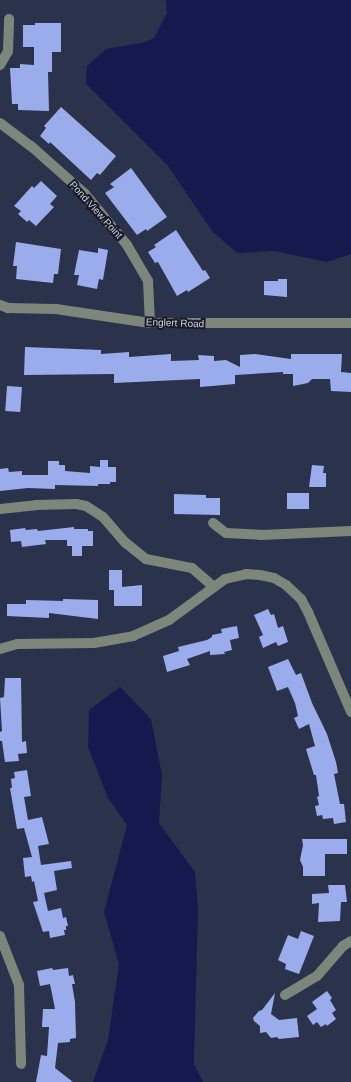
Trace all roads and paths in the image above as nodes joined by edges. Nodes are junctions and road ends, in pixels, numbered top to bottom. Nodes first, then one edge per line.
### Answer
1 (9, 19) dead end
2 (0, 65) edge
3 (0, 123) edge
4 (0, 305) edge
5 (150, 323) junction
6 (351, 323) edge
7 (0, 509) edge
8 (214, 523) dead end
9 (351, 531) edge
10 (213, 586) junction
11 (0, 649) edge
12 (351, 712) edge
13 (0, 936) edge
14 (351, 941) edge
15 (285, 995) dead end
16 (21, 1064) dead end

1 - 2 street
3 - 5 street, Pond View Point
4 - 5 street, Englert Road
5 - 6 street, Englert Road
7 - 10 street
8 - 9 street
10 - 11 street
10 - 12 street
13 - 16 street
14 - 15 street

